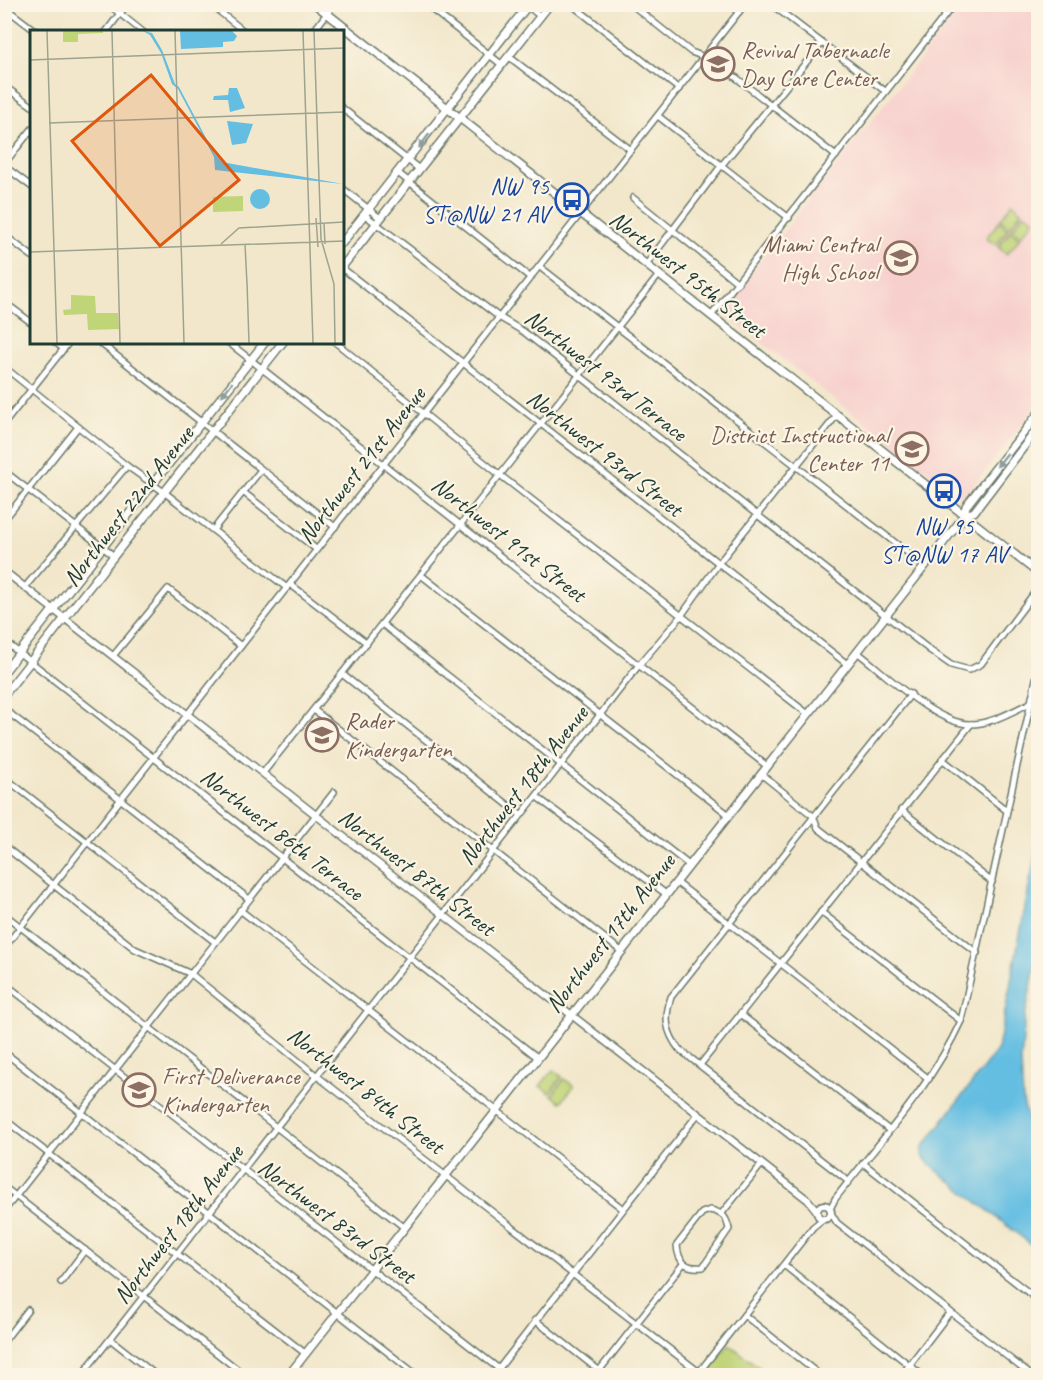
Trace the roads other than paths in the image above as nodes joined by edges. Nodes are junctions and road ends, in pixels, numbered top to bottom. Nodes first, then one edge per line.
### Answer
1 (108, 4) edge
2 (127, 4) edge
3 (210, 4) edge
4 (315, 4) edge
5 (334, 4) edge
6 (425, 4) edge
7 (550, 4) edge
8 (571, 4) edge
9 (631, 4) edge
10 (729, 4) edge
11 (746, 4) edge
12 (771, 4) edge
13 (954, 4) edge
14 (527, 5) edge
15 (4, 7) edge
16 (739, 12) junction
17 (119, 13) junction
18 (327, 14) junction
19 (540, 16) junction
20 (34, 30) edge
21 (107, 30) edge
22 (140, 30) edge
23 (242, 30) edge
24 (315, 30) edge
25 (822, 43) junction
26 (489, 56) junction
27 (508, 56) junction
28 (704, 57) junction
29 (501, 64) junction
30 (4, 86) edge
31 (679, 89) junction
32 (885, 91) junction
33 (30, 105) edge
34 (770, 105) junction
35 (448, 108) junction
36 (344, 110) edge
37 (658, 116) junction
38 (460, 117) junction
39 (30, 132) edge
40 (631, 150) junction
41 (836, 156) junction
42 (408, 161) junction
43 (4, 165) edge
44 (721, 166) junction
45 (419, 169) junction
46 (398, 173) junction
47 (409, 182) junction
48 (30, 186) edge
49 (344, 190) edge
50 (633, 198) dead end
51 (368, 212) junction
52 (582, 215) junction
53 (789, 218) junction
54 (378, 220) junction
55 (673, 230) junction
56 (4, 235) edge
57 (344, 241) edge
58 (30, 254) edge
59 (344, 264) edge
60 (646, 265) junction
61 (540, 267) junction
62 (344, 269) edge
63 (659, 275) junction
64 (531, 278) junction
65 (738, 283) junction
66 (4, 302) edge
67 (711, 316) junction
68 (499, 317) junction
69 (30, 322) edge
70 (618, 326) junction
71 (58, 344) edge
72 (68, 344) edge
73 (102, 344) edge
74 (231, 344) edge
75 (263, 344) edge
76 (281, 344) edge
77 (338, 344) edge
78 (64, 349) junction
79 (250, 359) junction
80 (463, 364) junction
81 (4, 367) edge
82 (262, 368) junction
83 (579, 375) junction
84 (32, 389) junction
85 (425, 413) junction
86 (1038, 414) edge
87 (837, 415) junction
88 (201, 422) junction
89 (4, 424) edge
90 (540, 424) junction
91 (78, 427) junction
92 (1027, 429) junction
93 (1038, 429) edge
94 (212, 431) junction
95 (127, 466) junction
96 (385, 466) junction
97 (797, 466) junction
98 (4, 471) edge
99 (260, 471) junction
100 (500, 475) junction
101 (151, 485) junction
102 (29, 490) junction
103 (164, 492) junction
104 (243, 492) junction
105 (758, 516) junction
106 (964, 516) junction
107 (4, 520) edge
108 (461, 524) junction
109 (77, 526) junction
110 (335, 527) junction
111 (213, 530) junction
112 (102, 546) junction
113 (316, 549) junction
114 (114, 556) junction
115 (718, 564) junction
116 (925, 566) junction
117 (4, 571) edge
118 (1038, 573) edge
119 (421, 575) junction
120 (288, 586) junction
121 (25, 587) junction
122 (1038, 592) edge
123 (54, 610) junction
124 (681, 616) junction
125 (885, 616) junction
126 (65, 618) junction
127 (382, 624) junction
128 (4, 641) edge
129 (367, 643) junction
130 (241, 646) junction
131 (857, 652) junction
132 (20, 653) junction
133 (113, 656) junction
134 (31, 661) junction
135 (847, 664) junction
136 (639, 665) junction
137 (1038, 670) edge
138 (4, 672) edge
139 (342, 674) junction
140 (911, 694) junction
141 (4, 695) edge
142 (1032, 702) junction
143 (4, 710) edge
144 (314, 710) junction
145 (808, 714) junction
146 (188, 715) junction
147 (600, 716) junction
148 (971, 724) junction
149 (154, 758) junction
150 (942, 759) junction
151 (560, 766) junction
152 (767, 766) junction
153 (263, 773) junction
154 (761, 774) junction
155 (4, 777) edge
156 (334, 792) dead end
157 (537, 797) junction
158 (120, 800) junction
159 (901, 810) junction
160 (1006, 810) junction
161 (315, 814) junction
162 (521, 815) junction
163 (729, 815) junction
164 (813, 816) junction
165 (87, 842) junction
166 (4, 846) edge
167 (494, 852) junction
168 (282, 857) junction
169 (861, 861) junction
170 (689, 865) junction
171 (676, 882) junction
172 (992, 882) junction
173 (53, 885) junction
174 (666, 894) junction
175 (249, 899) junction
176 (240, 910) junction
177 (821, 912) junction
178 (4, 914) edge
179 (444, 915) junction
180 (728, 923) junction
181 (21, 927) junction
182 (215, 942) junction
183 (4, 948) edge
184 (621, 951) junction
185 (977, 953) junction
186 (411, 957) junction
187 (781, 963) junction
188 (191, 974) junction
189 (4, 983) edge
190 (369, 1009) junction
191 (740, 1014) junction
192 (571, 1015) junction
193 (961, 1021) junction
194 (149, 1026) junction
195 (4, 1052) edge
196 (537, 1057) junction
197 (700, 1065) junction
198 (115, 1070) junction
199 (317, 1076) junction
200 (929, 1079) junction
201 (496, 1110) junction
202 (81, 1112) junction
203 (698, 1114) junction
204 (4, 1119) edge
205 (278, 1126) junction
206 (889, 1130) junction
207 (49, 1154) junction
208 (863, 1163) junction
209 (762, 1164) junction
210 (242, 1171) junction
211 (446, 1175) junction
212 (848, 1181) junction
213 (4, 1187) edge
214 (16, 1196) junction
215 (623, 1209) junction
216 (4, 1211) edge
217 (824, 1212) junction
218 (209, 1213) junction
219 (722, 1213) junction
220 (405, 1228) junction
221 (85, 1250) junction
222 (177, 1254) junction
223 (683, 1264) junction
224 (784, 1265) junction
225 (372, 1270) junction
226 (572, 1273) junction
227 (61, 1282) dead end
228 (143, 1296) junction
229 (1038, 1300) edge
230 (28, 1310) dead end
231 (338, 1312) junction
232 (950, 1312) junction
233 (744, 1315) junction
234 (536, 1320) junction
235 (636, 1323) junction
236 (110, 1338) junction
237 (4, 1341) edge
238 (306, 1354) junction
239 (909, 1365) junction
240 (499, 1368) junction
241 (597, 1373) edge
242 (698, 1374) edge
243 (81, 1376) edge
244 (157, 1376) edge
245 (246, 1376) edge
246 (288, 1376) edge
247 (418, 1376) edge
248 (493, 1376) edge
249 (508, 1376) edge
250 (606, 1376) edge
251 (821, 1376) edge
252 (901, 1376) edge
253 (923, 1376) edge
254 (1032, 1376) edge

1 - 17 street
2 - 17 street
3 - 23 street
4 - 18 main road, Northwest 95th Street
5 - 18 street
6 - 26 street
7 - 19 main road
8 - 31 street
9 - 28 street
10 - 16 street
11 - 16 street, Northwest 21st Avenue
12 - 25 street
13 - 32 street
14 - 19 street
14 - 26 main road
15 - 20 street
16 - 28 street, Northwest 21st Avenue
17 - 21 street
17 - 22 street
18 - 24 street
18 - 35 main road, Northwest 95th Street
19 - 27 main road
25 - 32 street
25 - 34 street
26 - 29 street
26 - 35 main road
27 - 29 main road
27 - 40 street
28 - 31 street, Northwest 21st Avenue
28 - 34 street
29 - 38 main road
30 - 33 street
31 - 37 street, Northwest 21st Avenue
32 - 41 street
34 - 41 street
34 - 44 street
35 - 38 main road, Northwest 95th Street
35 -> 42 main road
36 - 42 street
37 - 40 street, Northwest 21st Avenue
37 - 44 street
38 - 45 main road
38 - 52 main road, Northwest 95th Street
39 - 43 street
40 - 52 street, Northwest 21st Avenue
41 - 53 street
42 - 45 street
42 - 46 main road
43 - 48 street
44 - 53 street
44 - 55 street
45 - 47 main road
46 - 47 street
46 - 51 main road
47 - 54 main road
47 - 64 street
49 - 51 street, Northwest 93rd Terrace
50 - 55 street
51 - 54 street, Northwest 93rd Terrace
51 - 57 main road
52 - 60 main road, Northwest 95th Street
52 - 61 street, Northwest 21st Avenue
53 - 65 street
54 - 59 main road
54 - 68 street, Northwest 93rd Terrace
55 - 60 street
55 - 65 street
56 - 58 street
60 - 63 main road, Northwest 95th Street
61 - 64 street, Northwest 21st Avenue
61 - 70 street
62 - 80 street, Northwest 93rd Street
63 - 67 main road, Northwest 95th Street
63 - 70 street
64 - 68 street, Northwest 21st Avenue
65 - 67 street
66 - 69 street
67 - 87 main road, Northwest 95th Street
68 - 80 street, Northwest 21st Avenue
68 - 83 street, Northwest 93rd Terrace
70 - 83 street
70 - 97 street
71 - 78 street
72 - 78 street
73 - 88 street
74 - 79 street, Northwest 91st Street
75 - 79 main road, Northwest 22nd Avenue
76 - 82 main road, Northwest 22nd Avenue
77 - 85 street
78 - 84 street
79 - 82 street, Northwest 91st Street
79 -> 88 main road, Northwest 22nd Avenue
80 - 85 street, Northwest 21st Avenue
80 - 90 street, Northwest 93rd Street
81 - 84 street
82 - 94 main road, Northwest 22nd Avenue
82 - 96 street, Northwest 91st Street
83 - 90 street
83 - 105 street, Northwest 93rd Terrace
84 - 89 street
84 - 91 street
85 - 96 street, Northwest 21st Avenue
85 - 100 street
86 - 92 main road, Northwest 17th Avenue
87 - 97 street, Northwest 18th Avenue
87 - 106 main road, Northwest 95th Street
88 - 94 street
88 - 101 main road, Northwest 22nd Avenue
90 - 100 street
90 - 115 street, Northwest 93rd Street
91 - 95 street
91 - 102 street
92 - 93 main road
92 -> 106 main road, Northwest 17th Avenue
93 - 106 main road, Northwest 17th Avenue
94 - 99 street
94 - 103 main road, Northwest 22nd Avenue
95 - 101 street
95 - 109 street
96 - 108 street, Northwest 91st Street
96 - 110 street, Northwest 21st Avenue
97 - 105 street, Northwest 18th Avenue
97 - 116 street
98 - 102 street
99 - 104 street
99 - 110 street
100 - 108 street
100 - 124 street
101 - 103 street
101 - 112 main road, Northwest 22nd Avenue
102 - 107 street
102 - 109 street
103 - 111 street
103 - 114 main road, Northwest 22nd Avenue
104 - 111 street
104 - 113 street
105 - 115 street, Northwest 18th Avenue
105 - 125 street, Northwest 93rd Terrace
106 - 116 main road, Northwest 17th Avenue
106 - 118 main road, Northwest 95th Street
108 - 119 street
108 - 136 street, Northwest 91st Street
109 - 112 street
109 - 121 street
110 - 113 street, Northwest 21st Avenue
111 - 120 street
112 - 114 street
112 - 123 main road, Northwest 22nd Avenue
113 - 120 street, Northwest 21st Avenue
114 - 126 main road, Northwest 22nd Avenue
115 - 124 street, Northwest 18th Avenue
115 - 135 street, Northwest 93rd Street
116 - 125 main road, Northwest 17th Avenue
117 - 121 street, Northwest 87th Street
119 - 127 street
119 - 147 street
120 - 129 street
120 - 130 street, Northwest 21st Avenue
121 - 123 street, Northwest 87th Street
122 - 125 street, Northwest 93rd Terrace
123 - 126 street, Northwest 87th Street
123 - 132 main road, Northwest 22nd Avenue
124 - 136 street, Northwest 18th Avenue
124 - 145 street
125 - 131 main road, Northwest 17th Avenue
126 - 133 street, Northwest 87th Street
126 - 134 main road, Northwest 22nd Avenue
127 - 129 street
127 - 151 street
128 - 132 street, Northwest 86th Terrace
129 - 139 street
130 - 133 street
130 - 146 street, Northwest 21st Avenue
131 - 135 main road, Northwest 17th Avenue
131 - 140 street
132 - 134 street, Northwest 86th Terrace
132 - 138 main road, Northwest 22nd Avenue
133 - 146 street, Northwest 87th Street
134 - 141 main road, Northwest 22nd Avenue
134 - 149 street, Northwest 86th Terrace
135 - 145 main road, Northwest 17th Avenue
136 - 147 street, Northwest 18th Avenue
136 - 152 street, Northwest 91st Street
137 - 142 street
139 - 144 street
139 - 162 street
140 - 148 street
140 - 164 street
142 - 148 street
142 - 160 street
143 - 158 street
144 - 153 street
144 - 167 street
145 - 152 main road, Northwest 17th Avenue
146 - 149 street, Northwest 21st Avenue
146 - 153 street, Northwest 87th Street
147 - 151 street, Northwest 18th Avenue
147 - 163 street
148 - 150 street
149 - 158 street, Northwest 21st Avenue
149 - 168 street, Northwest 86th Terrace
150 - 159 street
150 - 160 street
151 - 157 street, Northwest 18th Avenue
151 - 170 street
152 - 154 main road, Northwest 17th Avenue
153 - 161 street, Northwest 87th Street
154 - 163 main road, Northwest 17th Avenue
154 - 164 street
155 - 165 street
156 - 161 street
157 - 162 street, Northwest 18th Avenue
157 - 174 street
158 - 165 street, Northwest 21st Avenue
158 - 175 street
159 - 169 street
159 - 172 street
160 - 172 street
161 - 168 street
161 - 179 street, Northwest 87th Street
162 - 167 street, Northwest 18th Avenue
163 - 170 main road, Northwest 17th Avenue
164 - 169 street
164 - 180 street
165 - 173 street, Northwest 21st Avenue
165 - 182 street
166 - 173 street, Northwest 84th Street
167 - 179 street, Northwest 18th Avenue
167 - 184 street
168 - 175 street
168 - 186 street, Northwest 86th Terrace
169 - 177 street
169 - 185 street
170 - 171 main road, Northwest 17th Avenue
171 - 174 main road, Northwest 17th Avenue
171 - 180 street
172 - 185 street
173 - 181 street, Northwest 21st Avenue
173 - 188 street, Northwest 84th Street
174 - 184 main road, Northwest 17th Avenue
175 - 176 street
176 - 182 street
176 - 190 street
177 - 187 street
177 - 193 street
178 - 181 street
179 - 186 street, Northwest 18th Avenue
179 - 192 street, Northwest 87th Street
180 - 187 street
180 - 197 street
181 - 183 street, Northwest 21st Avenue
181 - 194 street
182 - 188 street
184 - 192 main road, Northwest 17th Avenue
185 - 193 street
186 - 190 street, Northwest 18th Avenue
186 - 196 street, Northwest 86th Terrace
187 - 191 street
187 - 200 street
188 - 194 street
188 - 199 street, Northwest 84th Street
189 - 198 street, Northwest 83rd Street
190 - 199 street, Northwest 18th Avenue
190 - 201 street
191 - 197 street
191 - 206 street
192 - 196 main road, Northwest 17th Avenue
192 - 203 street, Northwest 87th Street
193 - 200 street
194 - 198 street
194 - 205 street
195 - 202 street
196 - 201 main road, Northwest 17th Avenue
197 - 212 street
198 - 202 street
198 - 210 street, Northwest 83rd Street
199 - 205 street, Northwest 18th Avenue
199 - 211 street, Northwest 84th Street
200 - 206 street
201 - 211 main road, Northwest 17th Avenue
201 - 215 street
202 - 207 street
202 - 218 street
203 - 209 street, Northwest 87th Street
203 - 215 street
204 - 207 street
205 - 210 street, Northwest 18th Avenue
205 - 220 street
206 - 208 street
207 - 214 street
207 - 222 street
208 - 212 street
208 - 229 street
209 - 217 street, Northwest 87th Street
209 - 219 street
210 - 218 street, Northwest 18th Avenue
210 - 225 street, Northwest 83rd Street
211 - 220 main road, Northwest 17th Avenue
211 - 226 street, Northwest 84th Street
212 - 217 street
213 - 214 street
214 - 216 street
214 - 221 street
215 - 226 street
217 - 224 street
217 - 232 street
218 - 222 street, Northwest 18th Avenue
218 - 231 street
219 - 223 street
219 - 223 street
220 - 225 main road, Northwest 17th Avenue
221 - 227 street
221 - 228 street
222 - 228 street, Northwest 18th Avenue
222 - 238 street
223 - 235 street
224 - 233 street
224 - 239 street
225 - 231 main road, Northwest 17th Avenue
225 - 240 street, Northwest 83rd Street
226 - 234 street
226 - 235 street, Northwest 84th Street
228 - 236 street, Northwest 18th Avenue
228 - 245 street
230 - 237 street
231 - 238 main road, Northwest 17th Avenue
231 - 247 street
232 - 239 street
232 - 254 street
233 - 242 street
233 - 251 street
234 - 240 street
234 - 241 street
235 - 241 street
235 - 242 street, Northwest 84th Street
236 - 243 street, Northwest 18th Avenue
236 - 244 street
238 - 246 main road, Northwest 17th Avenue
239 - 252 street
239 - 253 street
240 - 248 street
240 - 249 street, Northwest 83rd Street
241 - 250 street

